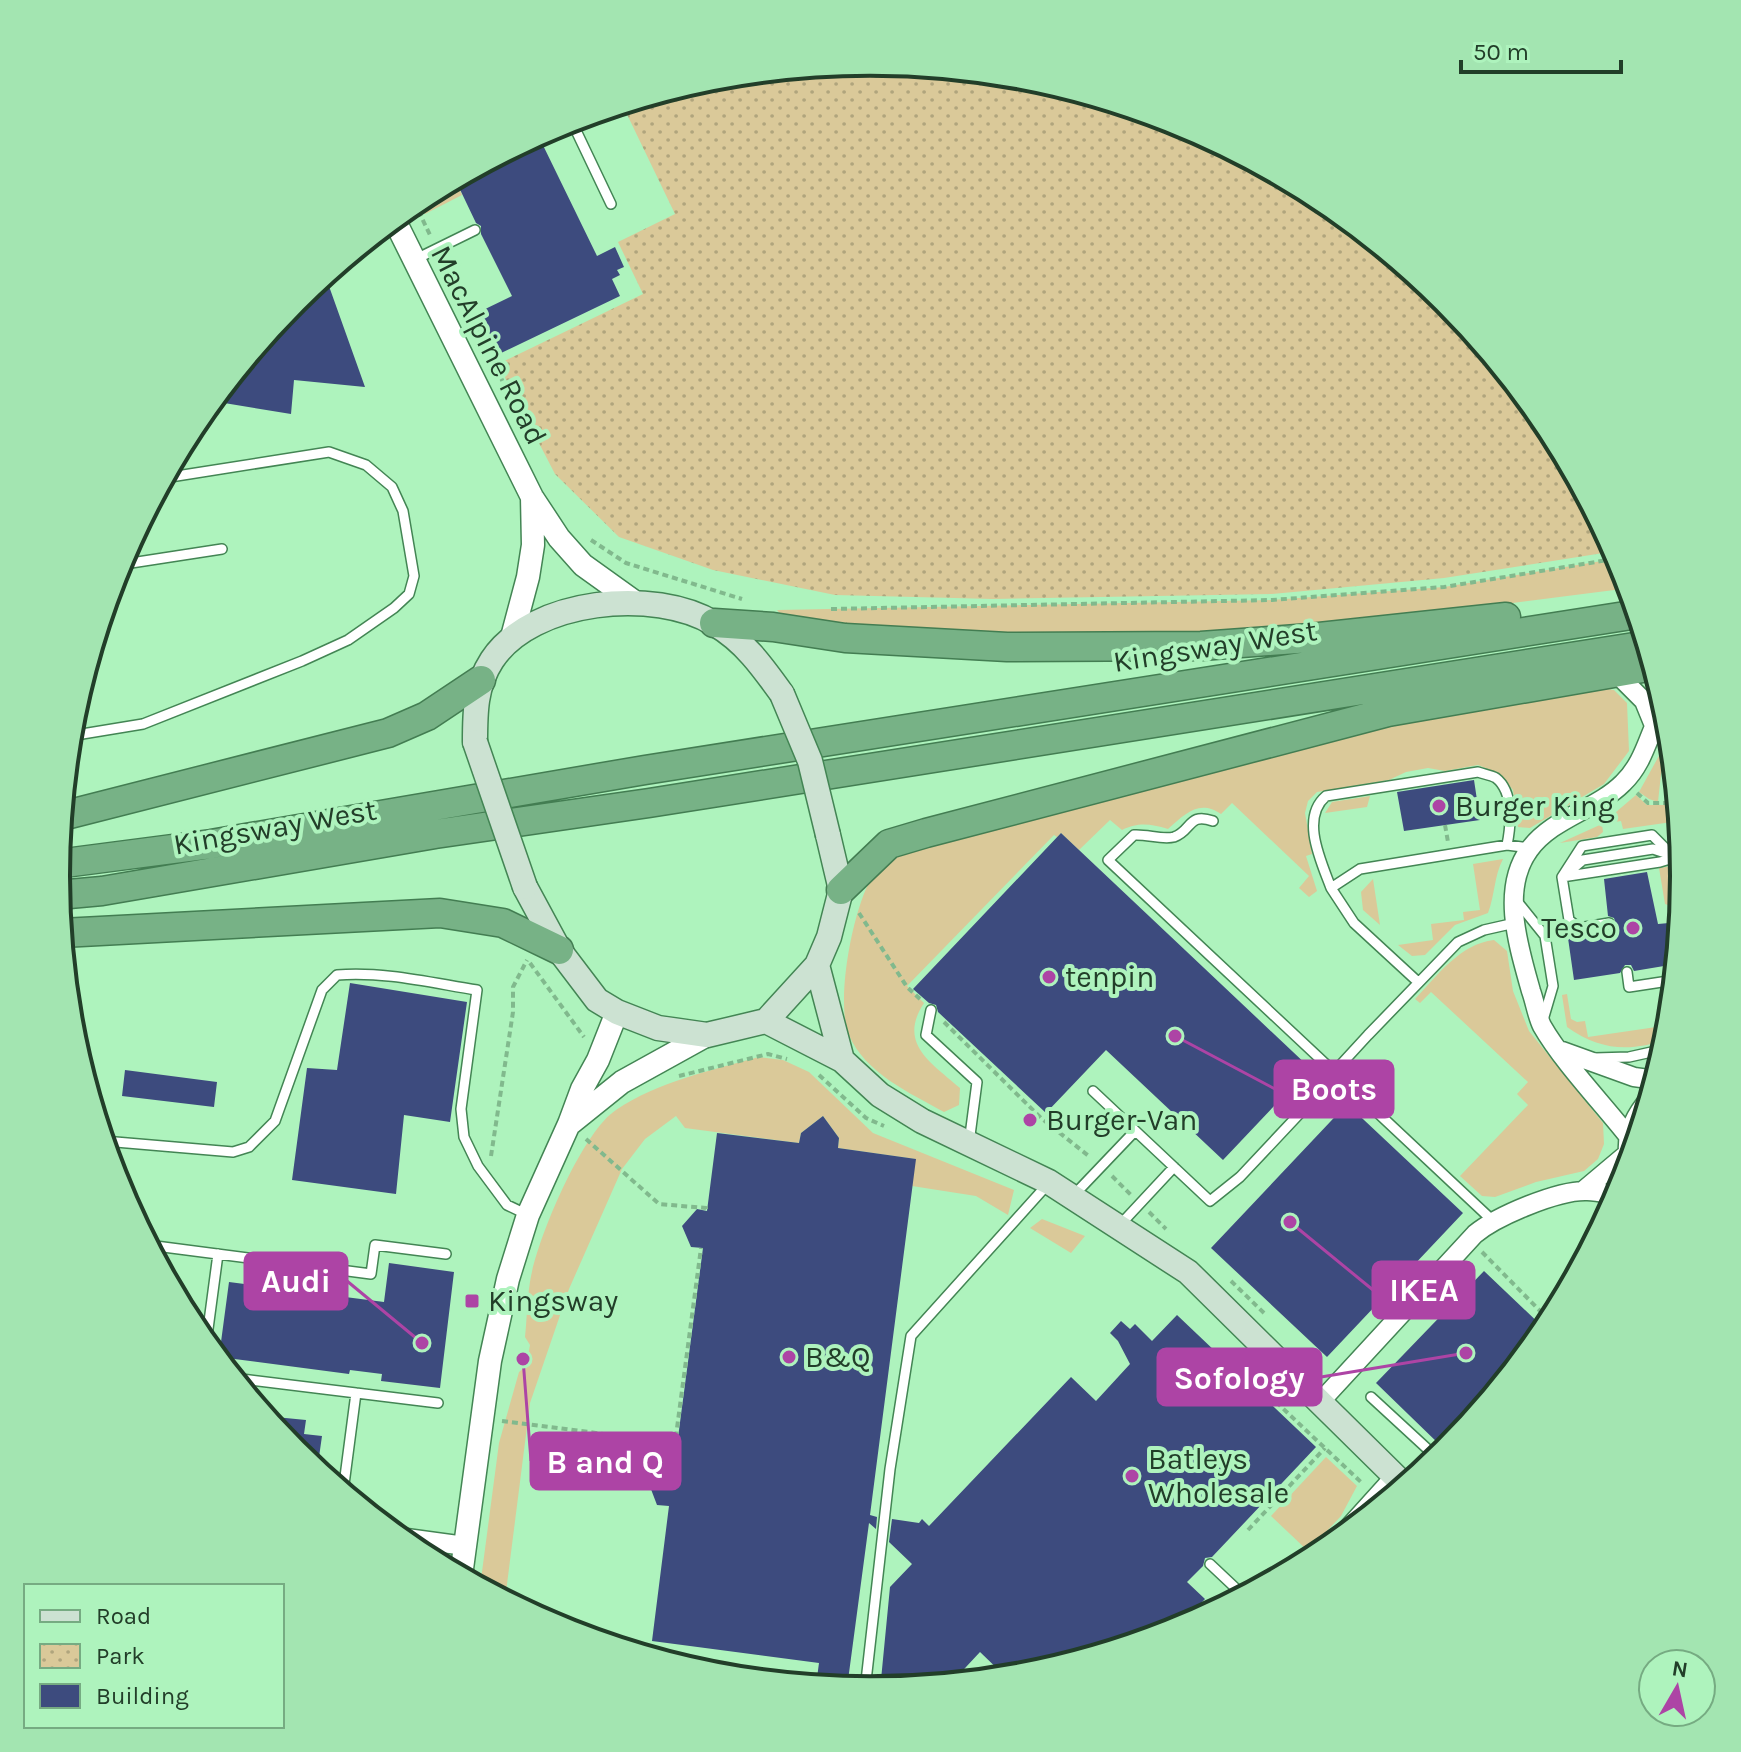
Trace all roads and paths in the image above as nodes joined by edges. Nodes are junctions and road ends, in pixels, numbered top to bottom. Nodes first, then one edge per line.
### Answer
1 (576, 131) edge
2 (611, 204) dead end
3 (420, 214) edge
4 (399, 230) edge
5 (475, 230) dead end
6 (436, 249) junction
7 (413, 260) junction
8 (517, 415) dead end
9 (177, 476) edge
10 (532, 497) junction
11 (588, 538) dead end
12 (222, 549) dead end
13 (1606, 560) edge
14 (134, 562) edge
15 (749, 601) dead end
16 (636, 603) junction
17 (1624, 605) edge
18 (823, 609) dead end
19 (1628, 616) edge
20 (714, 623) junction
21 (512, 637) junction
22 (1637, 647) edge
23 (1644, 668) edge
24 (1615, 672) junction
25 (481, 680) junction
26 (1656, 719) edge
27 (1653, 723) junction
28 (83, 734) edge
29 (1625, 782) junction
30 (1667, 803) edge
31 (73, 813) edge
32 (1213, 821) dead end
33 (1507, 845) junction
34 (1530, 848) junction
35 (1670, 849) edge
36 (1670, 858) edge
37 (71, 862) edge
38 (1562, 877) junction
39 (1331, 888) junction
40 (71, 894) edge
41 (852, 896) junction
42 (1514, 897) junction
43 (1515, 923) junction
44 (1609, 923) dead end
45 (72, 932) edge
46 (559, 950) junction
47 (527, 960) dead end
48 (817, 965) junction
49 (1627, 972) dead end
50 (1418, 982) junction
51 (1664, 982) edge
52 (931, 1010) junction
53 (617, 1012) junction
54 (766, 1021) junction
55 (1541, 1024) junction
56 (707, 1035) junction
57 (1560, 1049) junction
58 (1651, 1052) edge
59 (1580, 1058) junction
60 (842, 1060) junction
61 (799, 1062) dead end
62 (809, 1065) dead end
63 (1334, 1072) junction
64 (668, 1079) dead end
65 (1645, 1079) edge
66 (1093, 1091) dead end
67 (569, 1124) junction
68 (596, 1130) dead end
69 (894, 1131) dead end
70 (1135, 1131) junction
71 (587, 1140) junction
72 (115, 1142) edge
73 (969, 1144) junction
74 (1625, 1144) edge
75 (1618, 1160) edge
76 (1101, 1166) junction
77 (1174, 1167) junction
78 (1049, 1182) junction
79 (1584, 1190) junction
80 (496, 1191) junction
81 (1605, 1194) edge
82 (1072, 1196) junction
83 (1140, 1204) junction
84 (706, 1210) dead end
85 (528, 1215) junction
86 (1492, 1220) junction
87 (1119, 1226) junction
88 (1169, 1232) dead end
89 (162, 1247) edge
90 (701, 1248) dead end
91 (218, 1254) junction
92 (446, 1254) dead end
93 (1483, 1256) dead end
94 (1224, 1277) dead end
95 (1541, 1313) edge
96 (1268, 1321) dead end
97 (208, 1326) edge
98 (249, 1380) edge
99 (356, 1393) junction
100 (1371, 1397) dead end
101 (1322, 1400) junction
102 (438, 1403) dead end
103 (479, 1434) junction
104 (1325, 1448) dead end
105 (1428, 1450) edge
106 (1398, 1478) edge
107 (345, 1479) edge
108 (1248, 1530) dead end
109 (424, 1540) edge
110 (465, 1546) junction
111 (463, 1564) edge
112 (1210, 1564) dead end
113 (1236, 1588) edge
114 (867, 1676) edge

1 - 2 lane
3 - 6 path
4 - 7 street, MacAlpine Road
5 - 6 lane
6 - 7 lane
6 - 8 path
7 - 10 street, MacAlpine Road
9 - 28 lane
10 - 16 street, MacAlpine Road
10 - 21 street, MacAlpine Road
11 - 15 path
12 - 14 lane
13 - 18 path
16 - 20 main road
16 - 21 main road
17 - 20 highway
19 - 37 highway, Kingsway West
20 - 41 main road, bridge
21 - 25 main road
22 - 40 highway, Kingsway West
23 - 24 highway
24 - 27 street
24 - 41 highway
25 - 31 highway
25 - 46 main road, bridge
26 - 27 street
27 - 29 street
29 - 30 path
29 - 34 street
32 - 63 lane
33 - 34 lane
33 - 39 lane
33 - 39 lane
34 - 42 street
35 - 38 lane
36 - 38 lane
38 - 44 lane
39 - 50 lane
41 - 48 main road
41 - 52 path
42 - 43 street
42 - 55 lane
43 - 50 lane
43 - 55 street
45 - 46 highway
46 - 53 main road
47 - 80 path
48 - 54 main road
48 - 60 main road
49 - 51 lane
50 - 63 lane
52 - 73 lane
52 - 76 path
53 - 56 main road
53 - 67 street
54 - 56 main road
54 - 60 main road
55 - 57 street
56 - 67 street
57 - 59 street
57 - 74 street
58 - 59 lane
59 - 65 street
60 - 73 main road
61 - 64 path
62 - 69 path
63 - 77 lane
63 - 86 lane
66 - 70 lane
67 - 71 path
67 - 85 street
68 - 71 path
70 - 76 lane
70 - 77 lane
71 - 84 path
72 - 80 lane
73 - 78 main road
75 - 79 street
76 - 82 lane
76 - 83 path
77 - 83 lane
78 - 82 main road
78 - 114 lane
79 - 81 street
79 - 86 street
80 - 85 lane
82 - 87 main road
83 - 87 lane
83 - 88 path
85 - 103 street
86 - 101 street
87 - 101 main road
89 - 91 lane
90 - 103 path
91 - 92 lane
91 - 97 lane
93 - 95 path
94 - 96 path
98 - 99 lane
99 - 102 lane
99 - 107 lane
100 - 105 lane
101 - 106 main road
103 - 110 street
104 - 108 path
109 - 110 street
110 - 111 street
112 - 113 lane

